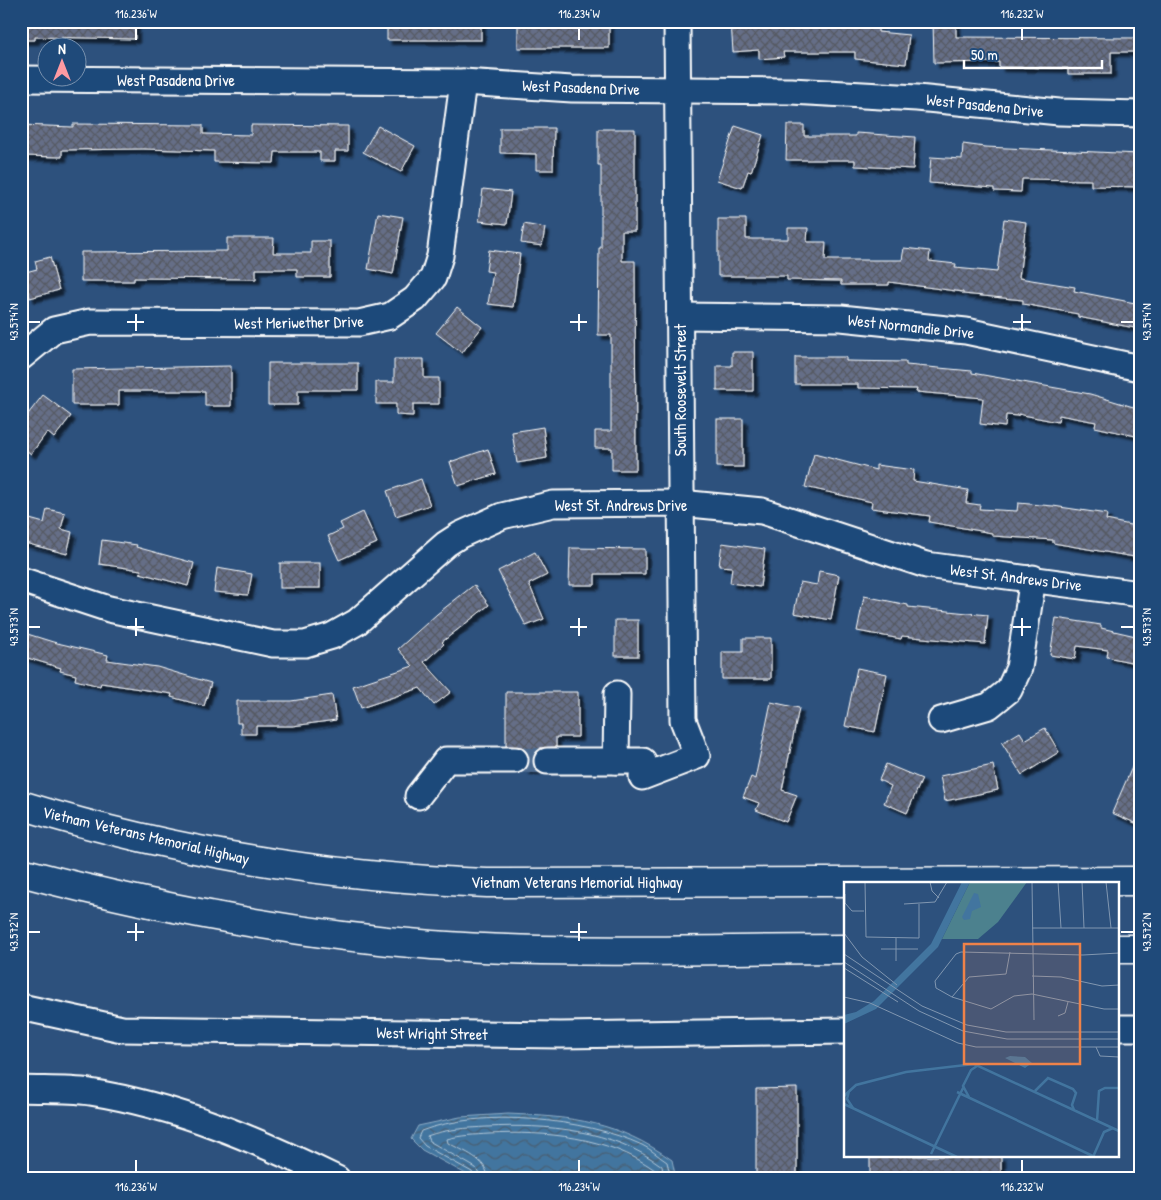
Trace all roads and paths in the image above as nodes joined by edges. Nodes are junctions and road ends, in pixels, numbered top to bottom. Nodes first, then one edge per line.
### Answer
1 (677, 21) edge
2 (21, 79) edge
3 (463, 82) junction
4 (677, 89) junction
5 (1140, 114) edge
6 (679, 316) junction
7 (21, 357) edge
8 (1140, 368) edge
9 (680, 503) junction
10 (1033, 578) junction
11 (21, 580) edge
12 (1140, 594) edge
13 (617, 694) dead end
14 (941, 720) dead end
15 (515, 760) tunnel mouth
16 (547, 761) tunnel mouth
17 (616, 761) junction
18 (418, 796) dead end
19 (21, 805) edge
20 (21, 872) edge
21 (1140, 881) edge
22 (844, 949) edge
23 (1118, 949) edge
24 (1140, 949) edge
25 (21, 1007) edge
26 (1118, 1028) edge
27 (1140, 1028) edge
28 (844, 1031) edge
29 (21, 1089) edge
30 (337, 1179) edge

1 - 4 street, South Roosevelt Street
2 - 3 street, West Pasadena Drive
3 - 4 street, West Pasadena Drive
3 - 7 street, West Meriwether Drive
4 - 5 street, West Pasadena Drive
4 - 6 street, South Roosevelt Street
6 - 8 street, West Normandie Drive
6 - 9 street, South Roosevelt Street
9 - 10 street, West St. Andrews Drive
9 - 11 street, West St. Andrews Drive
9 - 17 street, South Roosevelt Street
10 - 12 street, West St. Andrews Drive
10 - 14 street
13 - 17 street
15 - 18 street
16 - 17 street
19 - 21 highway, Vietnam Veterans Memorial Highway
20 - 22 highway
23 - 24 highway
25 - 28 street, West Wright Street
26 - 27 street
29 - 30 street

